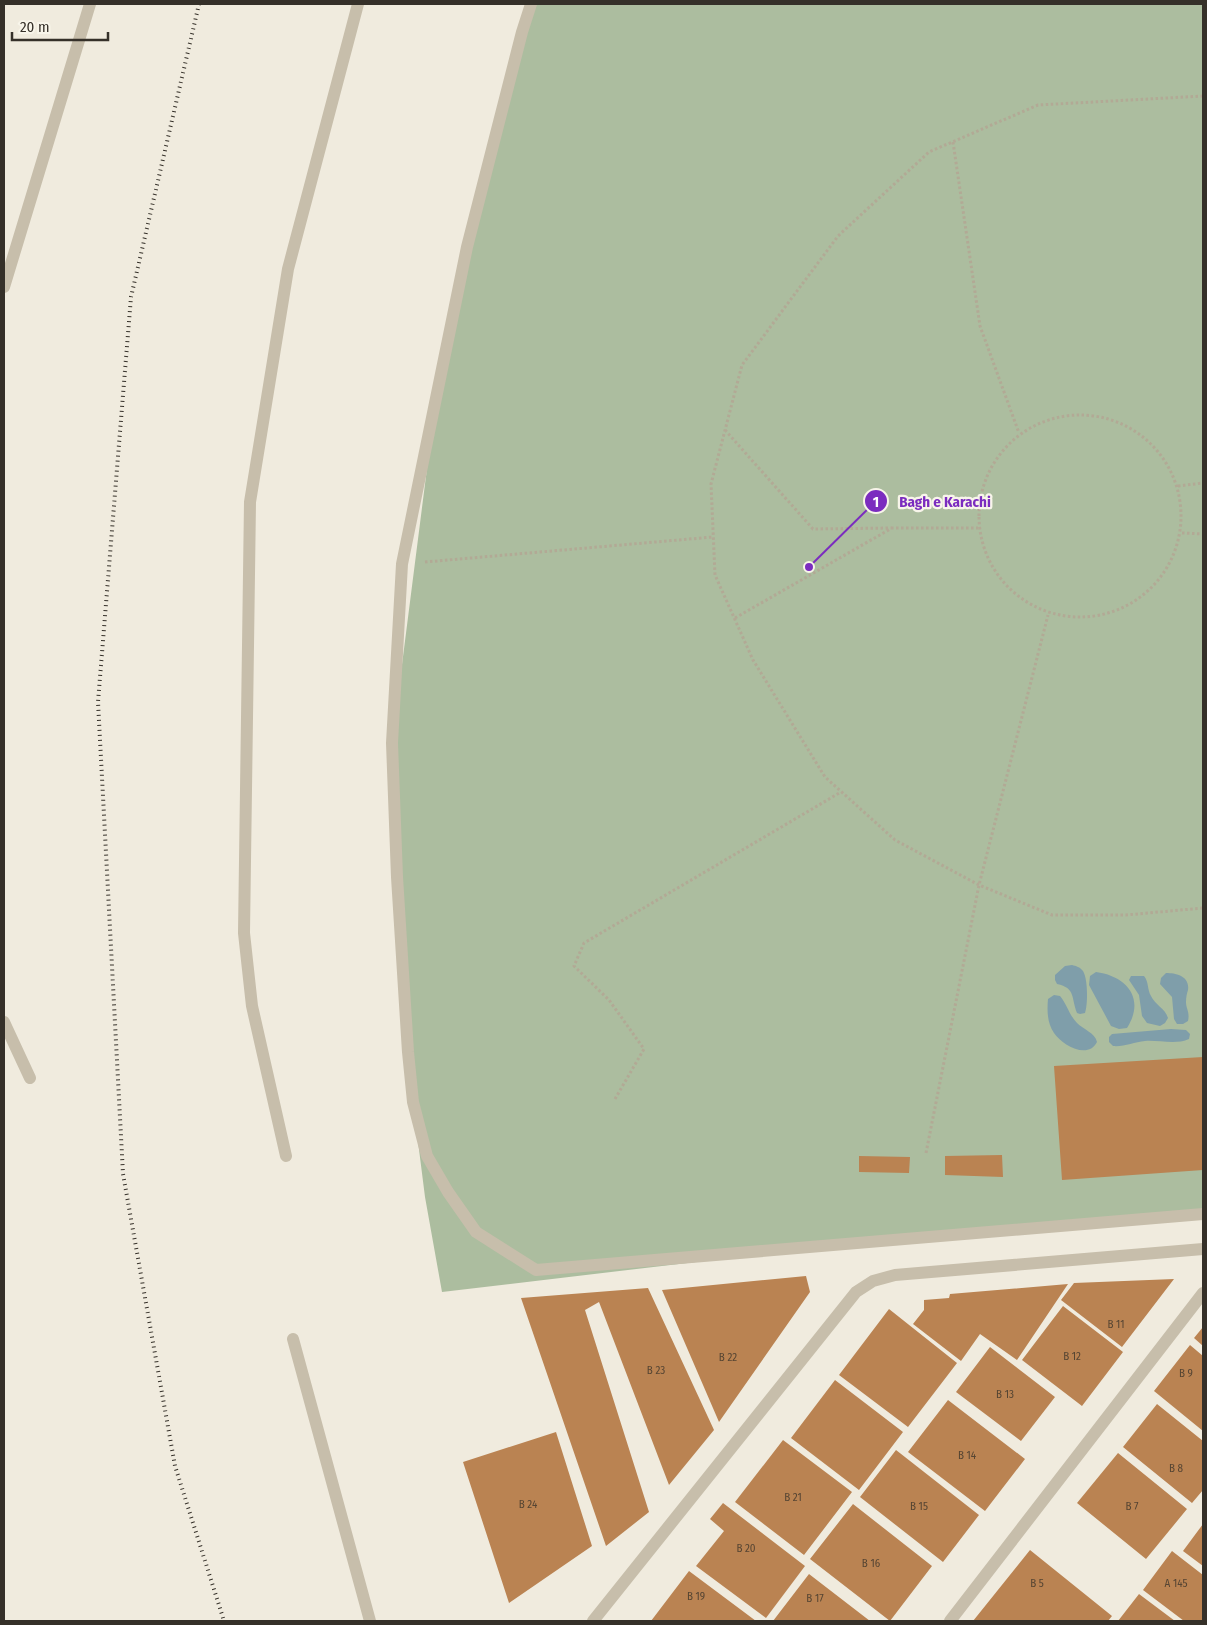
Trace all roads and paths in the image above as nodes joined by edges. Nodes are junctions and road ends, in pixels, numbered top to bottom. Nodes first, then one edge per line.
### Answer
1 (90, 4) edge
2 (358, 4) edge
3 (531, 4) edge
4 (1203, 96) edge
5 (953, 142) junction
6 (4, 287) edge
7 (725, 429) junction
8 (1019, 433) junction
9 (1203, 483) edge
10 (1178, 486) junction
11 (892, 528) junction
12 (978, 528) junction
13 (1182, 533) junction
14 (1203, 534) edge
15 (713, 537) junction
16 (992, 554) dead end
17 (997, 563) dead end
18 (402, 564) junction
19 (1048, 615) junction
20 (735, 618) junction
21 (841, 792) junction
22 (980, 885) junction
23 (1203, 908) edge
24 (4, 1022) edge
25 (30, 1078) dead end
26 (615, 1099) dead end
27 (926, 1153) dead end
28 (286, 1156) dead end
29 (1203, 1214) edge
30 (1203, 1250) edge
31 (1203, 1294) edge
32 (293, 1339) dead end
33 (370, 1621) edge
34 (593, 1621) edge
35 (950, 1621) edge

1 - 6 street
2 - 28 street
3 - 18 street
4 - 5 path
5 - 7 path
5 - 8 path
7 - 11 path
7 - 15 path
8 - 10 path
8 - 12 path
9 - 10 path
10 - 13 path
11 - 12 path
11 - 20 path
12 - 16 path
13 - 14 path
13 - 19 path
15 - 18 path
15 - 20 path
17 - 19 path
18 - 29 street
19 - 22 path
20 - 21 path
21 - 22 path
21 - 26 path
22 - 23 path
22 - 27 path
24 - 25 street
30 - 34 street
31 - 35 street
32 - 33 street

